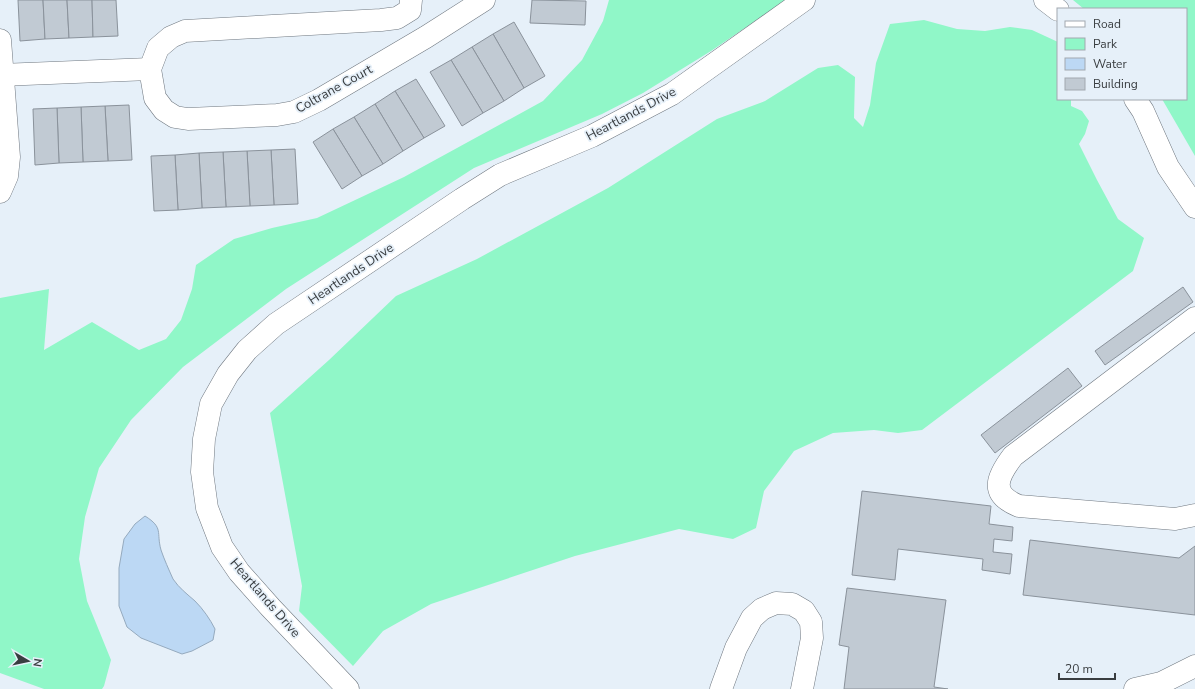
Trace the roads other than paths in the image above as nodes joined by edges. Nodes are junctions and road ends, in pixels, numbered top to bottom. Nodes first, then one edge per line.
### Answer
1 (484, 0) edge
2 (804, 0) edge
3 (1045, 0) edge
4 (410, 5) edge
5 (1057, 9) edge
6 (426, 37) junction
7 (0, 40) edge
8 (150, 68) junction
9 (1, 74) edge
10 (1136, 100) edge
11 (0, 192) edge
12 (1195, 207) edge
13 (1195, 318) edge
14 (1195, 515) edge
15 (1195, 666) edge
16 (348, 689) edge
17 (721, 689) edge
18 (802, 689) edge
19 (1135, 689) edge

1 - 6 street, Coltrane Court
2 - 16 street, Heartlands Drive
3 - 5 street
4 - 6 street
4 - 8 street
6 - 8 street, Coltrane Court
7 - 9 street
8 - 9 street
9 - 11 street
10 - 12 street
13 - 14 street
15 - 19 street
17 - 18 street

